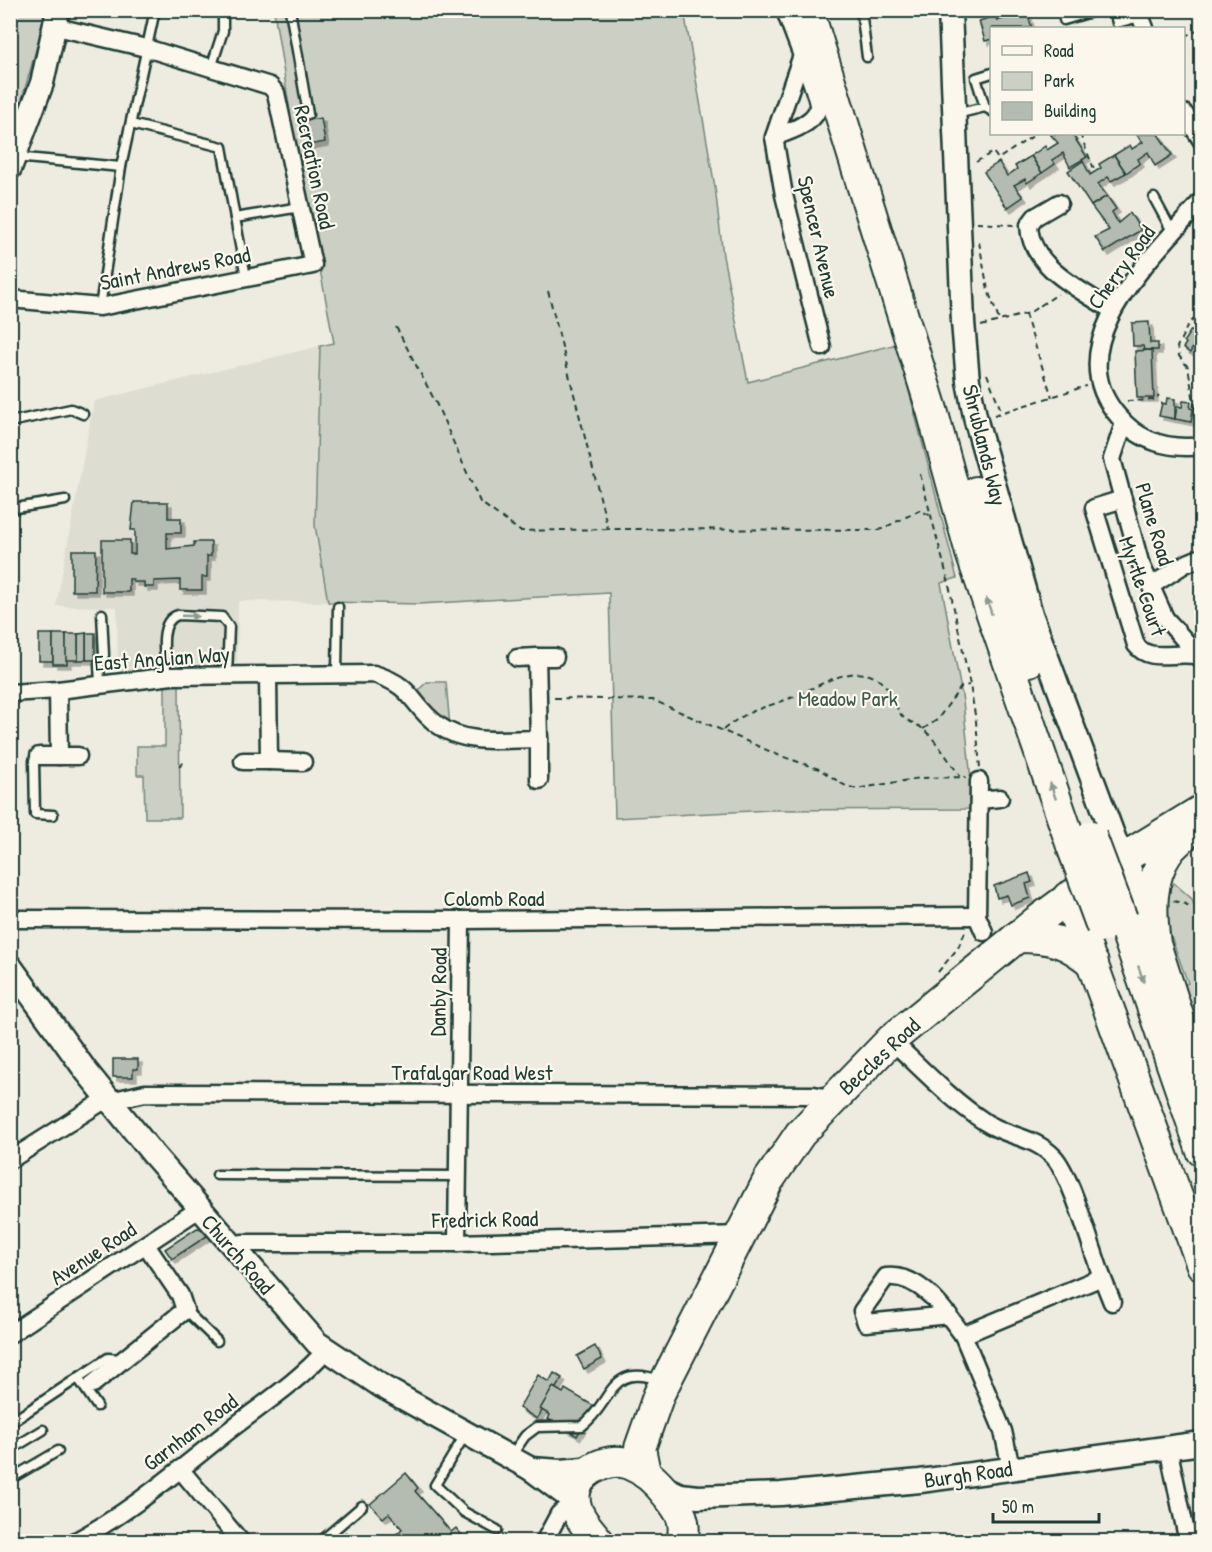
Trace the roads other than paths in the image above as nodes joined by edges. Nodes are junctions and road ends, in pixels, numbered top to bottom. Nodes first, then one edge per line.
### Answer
1 (155, 10) edge
2 (223, 10) edge
3 (290, 10) edge
4 (785, 10) edge
5 (808, 10) edge
6 (827, 10) edge
7 (861, 10) edge
8 (950, 10) edge
9 (1098, 10) edge
10 (1114, 10) edge
11 (57, 19) edge
12 (1141, 19) edge
13 (1064, 20) dead end
14 (1118, 26) edge
15 (146, 48) junction
16 (867, 57) dead end
17 (801, 58) junction
18 (211, 68) junction
19 (990, 74) edge
20 (988, 109) edge
21 (308, 114) dead end
22 (953, 114) junction
23 (1185, 115) edge
24 (131, 124) junction
25 (774, 137) junction
26 (1202, 141) edge
27 (12, 162) edge
28 (121, 167) junction
29 (1154, 198) dead end
30 (1202, 200) edge
31 (1059, 203) dead end
32 (300, 207) junction
33 (235, 218) junction
34 (1173, 234) junction
35 (313, 265) joint
36 (246, 277) junction
37 (10, 299) edge
38 (100, 307) junction
39 (1112, 310) junction
40 (822, 347) dead end
41 (83, 414) dead end
42 (10, 422) edge
43 (1124, 423) junction
44 (1202, 446) edge
45 (1123, 499) junction
46 (64, 500) dead end
47 (10, 509) edge
48 (1202, 557) edge
49 (1151, 586) junction
50 (338, 607) dead end
51 (102, 614) dead end
52 (537, 657) junction
53 (555, 657) dead end
54 (517, 658) dead end
55 (1200, 658) edge
56 (337, 674) junction
57 (227, 675) junction
58 (268, 675) junction
59 (167, 676) junction
60 (100, 684) junction
61 (58, 690) junction
62 (10, 693) edge
63 (539, 739) junction
64 (39, 756) joint
65 (59, 756) junction
66 (78, 756) dead end
67 (243, 761) dead end
68 (269, 761) junction
69 (303, 762) dead end
70 (538, 780) dead end
71 (979, 781) road end
72 (1000, 798) dead end
73 (980, 800) junction
74 (1198, 812) edge
75 (53, 814) dead end
76 (1081, 841) junction
77 (1122, 859) junction
78 (1068, 897) junction
79 (10, 919) edge
80 (461, 921) junction
81 (1112, 923) junction
82 (1017, 938) junction
83 (1155, 944) junction
84 (1094, 963) junction
85 (10, 966) edge
86 (891, 1040) junction
87 (1202, 1090) edge
88 (460, 1094) junction
89 (109, 1099) junction
90 (833, 1099) junction
91 (1202, 1151) edge
92 (10, 1161) edge
93 (218, 1175) dead end
94 (459, 1176) junction
95 (200, 1209) junction
96 (1202, 1212) edge
97 (741, 1235) junction
98 (458, 1243) junction
99 (146, 1245) junction
100 (232, 1247) junction
101 (1202, 1265) edge
102 (1102, 1276) junction
103 (1112, 1302) dead end
104 (185, 1310) junction
105 (949, 1315) junction
106 (10, 1334) edge
107 (963, 1335) junction
108 (217, 1341) dead end
109 (326, 1350) junction
110 (86, 1381) junction
111 (662, 1388) junction
112 (97, 1407) dead end
113 (10, 1423) edge
114 (43, 1430) dead end
115 (466, 1434) junction
116 (1202, 1443) edge
117 (1168, 1447) junction
118 (10, 1450) edge
119 (58, 1451) dead end
120 (509, 1459) junction
121 (595, 1467) junction
122 (1011, 1468) junction
123 (180, 1469) junction
124 (531, 1469) junction
125 (10, 1479) edge
126 (652, 1479) junction
127 (734, 1497) junction
128 (574, 1501) junction
129 (362, 1506) dead end
130 (497, 1530) dead end
131 (685, 1533) edge
132 (598, 1541) edge
133 (74, 1542) edge
134 (241, 1542) edge
135 (320, 1542) edge
136 (544, 1542) edge
137 (1188, 1542) edge

1 - 15 lane
2 - 18 lane
3 - 21 lane
4 - 17 street
76 -> 5 highway
6 - 76 highway
7 - 16 lane
8 - 22 street, Shrublands Way
9 - 13 lane
10 - 14 lane
11 - 15 street, Recreation Road
11 - 27 street
12 - 14 lane
15 - 18 street, Recreation Road
15 - 24 lane
17 - 25 street, Spencer Avenue
17 - 25 street
18 - 32 street, Recreation Road
19 - 20 lane
20 - 22 lane
22 - 77 street, Shrublands Way
23 - 26 street
24 - 28 lane
24 - 33 lane
25 - 40 street, Spencer Avenue
27 - 28 lane
28 - 38 lane
29 - 34 lane
30 - 34 street, Cherry Road
31 - 39 street
32 - 33 lane
32 - 35 street, Recreation Road
33 - 36 lane
34 - 39 street, Cherry Road
35 - 36 street, Saint Andrews Road
36 - 38 street, Saint Andrews Road
37 - 38 street, Saint Andrews Road
39 - 43 street, Cherry Road
41 - 42 lane
43 - 44 street, Cherry Road
43 - 45 street, Plane Road
45 - 49 street, Plane Road
45 - 55 street, Myrtle Court
46 - 47 lane
48 - 49 street
49 - 55 street, Plane Road
50 - 56 lane
51 - 60 lane
52 - 53 street
52 - 54 street
52 - 63 street
56 - 58 street, East Anglian Way
56 - 63 street, East Anglian Way
57 - 58 street, East Anglian Way
57 - 59 street, East Anglian Way
59 -> 57 lane
58 - 68 street
59 - 60 street, East Anglian Way
60 - 61 street, East Anglian Way
61 - 62 street, East Anglian Way
61 - 65 street
63 - 70 street
64 - 65 street
64 - 75 lane
65 - 66 street
67 - 68 street
68 - 69 street
71 - 73 street
72 - 73 street
73 - 80 street, Colomb Road
74 - 77 highway, Beccles Road
74 - 83 highway
76 - 81 highway, bridge
77 - 78 highway, Beccles Road
77 - 83 highway
78 - 82 highway, Beccles Road
78 - 84 highway
79 - 80 street, Colomb Road
80 - 88 street, Danby Road
81 -> 91 highway
81 - 96 highway
82 - 84 highway
82 - 86 highway, Beccles Road
83 - 87 highway
84 - 101 highway
85 - 89 street, Church Road
86 - 90 highway, Beccles Road
86 - 102 street
88 - 89 street, Trafalgar Road West
88 - 90 street, Trafalgar Road West
88 - 94 street, Danby Road
89 - 92 street, Trafalgar Road West
89 - 95 street, Church Road
90 - 97 highway, Beccles Road
93 - 94 lane
94 - 98 street, Danby Road
95 - 99 street, Avenue Road
95 - 100 street, Church Road
97 - 98 street, Fredrick Road
97 - 111 highway, Beccles Road
98 - 100 street, Fredrick Road
99 - 104 street
99 - 106 street, Avenue Road
100 - 109 street, Church Road
102 - 103 street
102 - 107 street
104 - 108 lane
104 - 110 street
105 - 105 street
105 - 107 street
107 - 122 street
109 - 115 street, Church Road
109 - 123 street, Garnham Road
110 - 112 lane
110 - 113 lane
111 - 120 lane
111 - 121 highway, Beccles Road
111 - 126 highway, Beccles Road
114 - 118 lane
115 - 120 street, Church Road
115 - 130 lane
116 - 117 street, Burgh Road
117 - 122 street, Burgh Road
117 - 137 street
119 - 125 lane
120 - 124 street, Church Road
121 - 124 street
121 - 126 highway
121 - 128 highway, Beccles Road
122 - 127 street, Burgh Road
123 - 133 street, Garnham Road
123 - 134 street
124 - 128 street
126 - 127 street, Burgh Road
126 - 131 highway
127 - 131 street, Burgh Road
128 - 132 highway
128 - 136 street
129 - 135 lane

